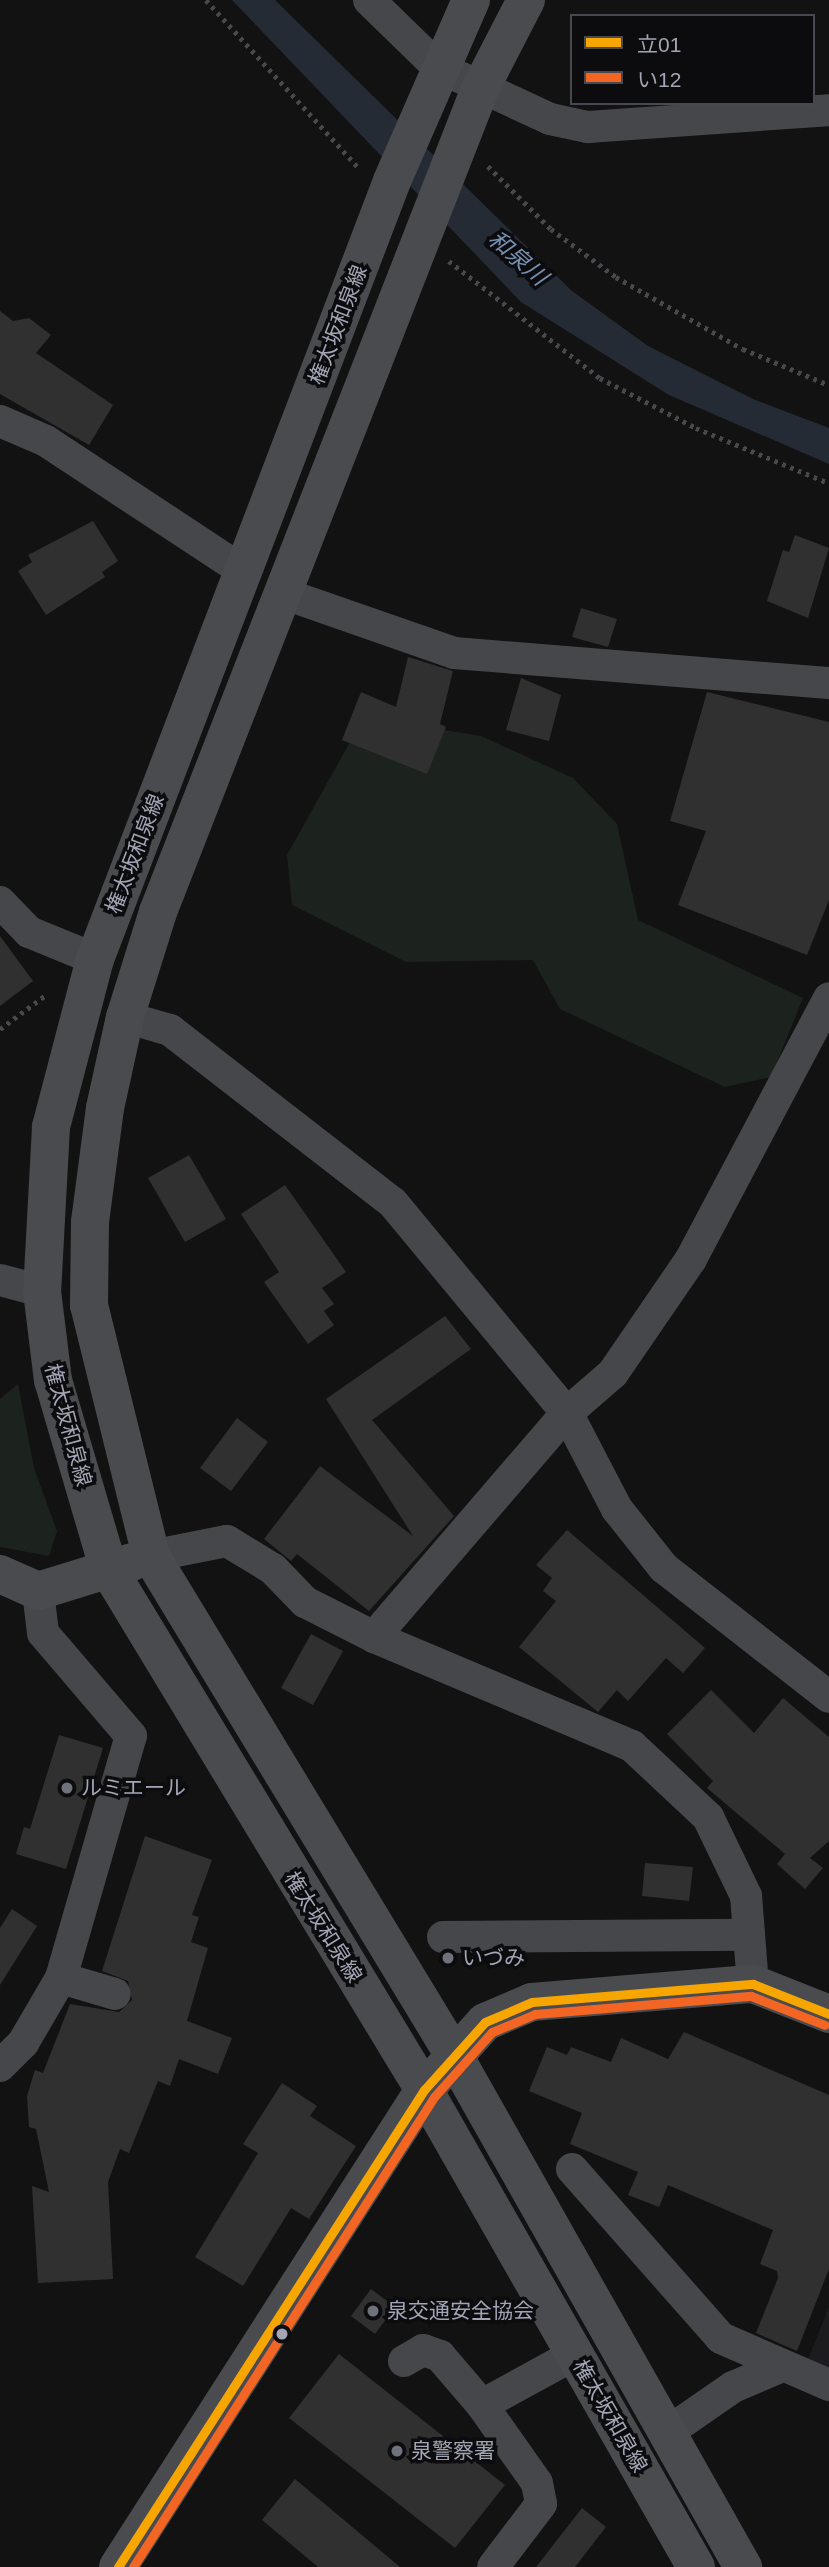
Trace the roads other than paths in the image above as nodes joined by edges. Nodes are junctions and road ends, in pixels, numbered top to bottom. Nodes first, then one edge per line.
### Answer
1 (369, 0) edge
2 (471, 0) edge
3 (526, 0) edge
4 (438, 67) junction
5 (480, 89) junction
6 (829, 110) edge
7 (0, 421) edge
8 (245, 572) junction
9 (282, 593) junction
10 (829, 682) edge
11 (0, 902) edge
12 (95, 959) junction
13 (829, 998) edge
14 (125, 1017) junction
15 (0, 1280) edge
16 (42, 1291) junction
17 (567, 1413) junction
18 (150, 1556) junction
19 (108, 1570) junction
20 (0, 1574) edge
21 (38, 1591) junction
22 (374, 1637) junction
23 (829, 1697) edge
24 (749, 1935) junction
25 (443, 1937) dead end
26 (61, 1978) junction
27 (753, 1984) junction
28 (115, 1994) dead end
29 (829, 2014) edge
30 (452, 2052) junction
31 (0, 2066) edge
32 (424, 2090) junction
33 (572, 2169) dead end
34 (575, 2354) junction
35 (404, 2361) dead end
36 (780, 2367) junction
37 (829, 2385) edge
38 (482, 2405) junction
39 (668, 2432) junction
40 (118, 2567) edge
41 (493, 2567) edge
42 (696, 2567) edge
43 (743, 2567) edge

1 - 4 street
2 - 4 street
3 - 5 street
4 - 5 street
4 - 8 street, 権太坂和泉線
5 - 6 street
5 - 9 street, 権太坂和泉線
7 - 8 street
8 - 12 street, 権太坂和泉線
9 - 10 street
9 - 14 street, 権太坂和泉線
11 - 12 street
12 - 16 street, 権太坂和泉線
13 - 17 street
14 - 17 street
14 - 18 street, 権太坂和泉線
15 - 16 street
16 - 19 street, 権太坂和泉線
17 - 22 street
17 - 23 street
18 - 19 street
18 - 22 street
18 - 30 street, 権太坂和泉線
19 - 21 street
19 - 32 street, 権太坂和泉線
20 - 21 street
21 - 26 street
22 - 24 street
24 - 25 street
24 - 27 street
26 - 28 street
26 - 31 street
27 - 29 street
27 - 30 street
30 - 32 street
30 - 39 street, 権太坂和泉線
32 - 34 street, 権太坂和泉線
32 - 40 street
33 - 36 street
34 - 38 street
34 - 42 street, 権太坂和泉線
35 - 38 street
36 - 37 street
36 - 39 street
38 - 41 street
39 - 43 street, 権太坂和泉線

